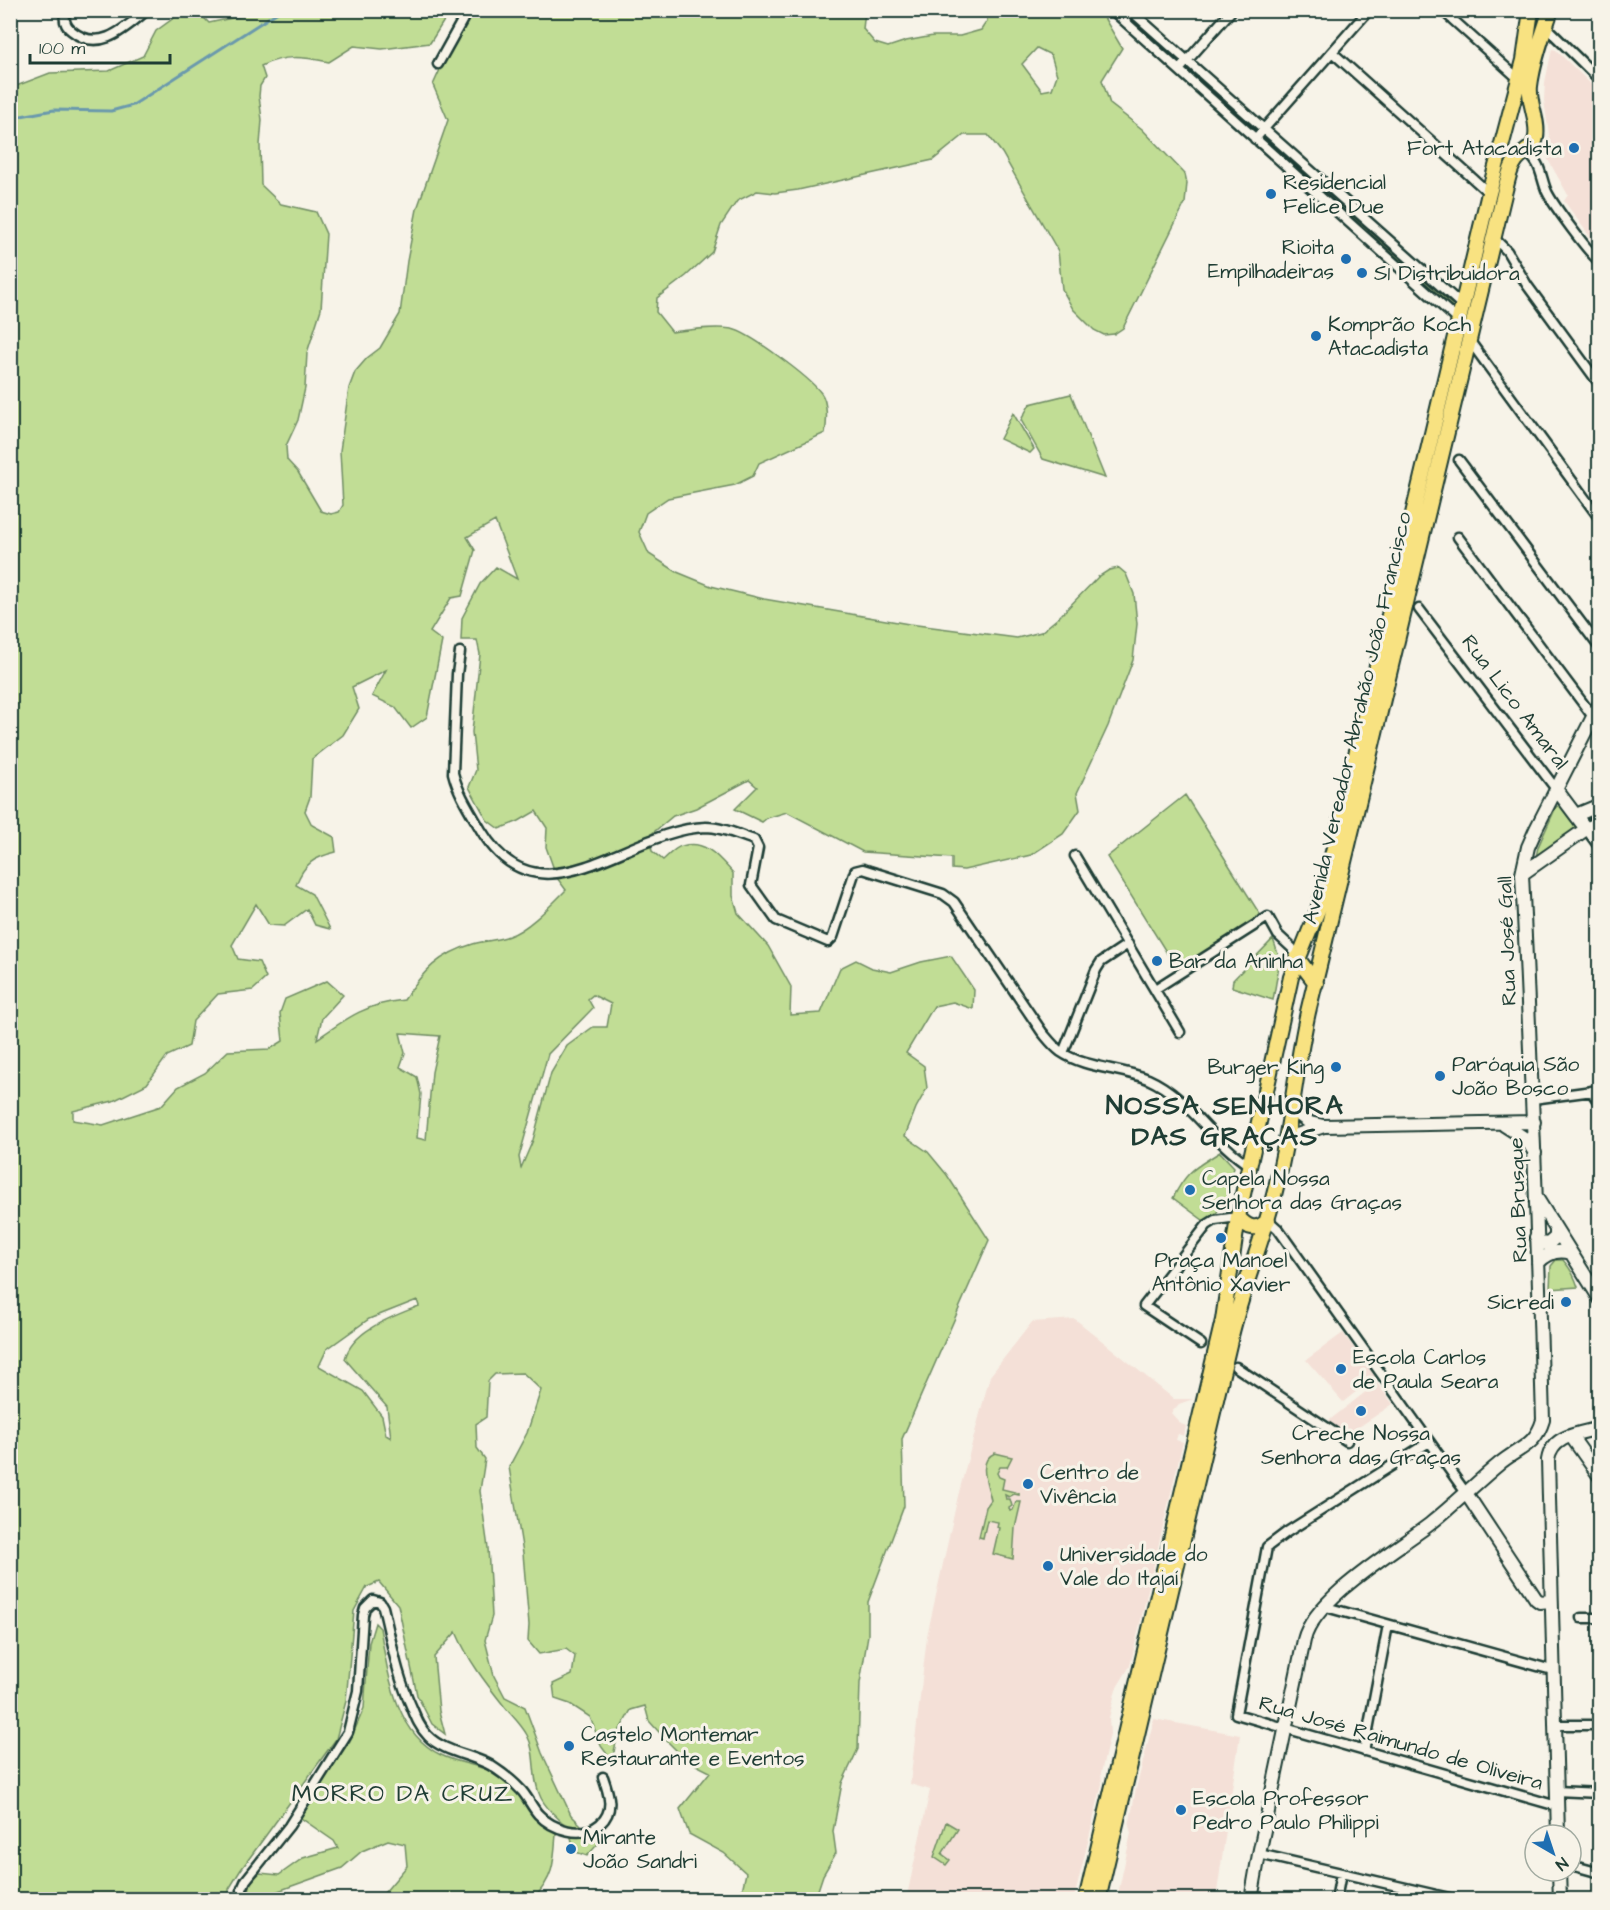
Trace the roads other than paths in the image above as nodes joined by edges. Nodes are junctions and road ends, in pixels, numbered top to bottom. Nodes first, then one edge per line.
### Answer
1 (66, 10) edge
2 (147, 10) edge
3 (468, 10) edge
4 (1112, 10) edge
5 (1130, 10) edge
6 (1232, 10) edge
7 (1369, 10) edge
8 (1442, 10) edge
9 (1531, 10) edge
10 (1551, 10) edge
11 (1545, 26) junction
12 (1332, 52) junction
13 (1187, 61) junction
14 (438, 64) dead end
15 (1179, 70) junction
16 (1520, 80) junction
17 (1599, 80) edge
18 (1263, 129) junction
19 (1506, 130) junction
20 (1255, 139) junction
21 (1525, 152) junction
22 (1489, 193) junction
23 (1344, 201) junction
24 (1336, 211) junction
25 (1494, 238) junction
26 (1599, 262) edge
27 (1414, 263) junction
28 (1406, 273) junction
29 (1463, 306) junction
30 (1459, 321) junction
31 (1469, 340) junction
32 (1599, 385) edge
33 (1459, 460) dead end
34 (1599, 519) edge
35 (1458, 537) dead end
36 (1419, 609) dead end
37 (1599, 648) edge
38 (460, 652) dead end
39 (1599, 703) edge
40 (1596, 722) edge
41 (1556, 789) junction
42 (1599, 805) edge
43 (1576, 815) junction
44 (1599, 822) edge
45 (1586, 829) junction
46 (1599, 849) edge
47 (1075, 856) dead end
48 (1522, 874) junction
49 (1128, 944) junction
50 (1297, 958) junction
51 (1316, 983) junction
52 (1155, 989) junction
53 (1180, 1032) dead end
54 (1063, 1053) junction
55 (1595, 1091) edge
56 (1533, 1099) junction
57 (1599, 1104) edge
58 (1291, 1109) junction
59 (1534, 1122) junction
60 (1503, 1124) junction
61 (1324, 1126) junction
62 (1286, 1143) junction
63 (1535, 1153) junction
64 (1249, 1165) junction
65 (1536, 1196) junction
66 (1238, 1217) junction
67 (1268, 1220) junction
68 (1556, 1230) junction
69 (1536, 1237) junction
70 (1571, 1253) junction
71 (1538, 1263) junction
72 (1599, 1299) edge
73 (1201, 1344) dead end
74 (1236, 1367) dead end
75 (1599, 1428) edge
76 (1570, 1436) junction
77 (1347, 1441) dead end
78 (1429, 1442) junction
79 (1599, 1477) edge
80 (1466, 1493) junction
81 (1550, 1601) junction
82 (1326, 1607) junction
83 (1581, 1618) dead end
84 (1599, 1618) edge
85 (1389, 1625) junction
86 (1552, 1670) junction
87 (1554, 1725) junction
88 (1599, 1725) edge
89 (1285, 1728) junction
90 (1364, 1751) junction
91 (603, 1778) dead end
92 (1556, 1791) junction
93 (1599, 1793) edge
94 (1557, 1806) junction
95 (1558, 1823) edge
96 (1259, 1854) junction
97 (1583, 1868) edge
98 (1599, 1873) edge
99 (1341, 1874) junction
100 (1102, 1882) junction
101 (1559, 1883) edge
102 (242, 1899) edge
103 (1086, 1899) edge
104 (1098, 1899) edge
105 (1106, 1899) edge
106 (1251, 1899) edge
107 (1336, 1899) edge
108 (1458, 1899) edge
109 (1560, 1899) edge

1 - 2 street
3 - 14 street
4 - 15 street
5 - 13 street
6 - 13 street
7 - 12 street
8 - 16 street
9 - 16 main road, Avenida Vereador Abrahão João Francisco
10 - 11 main road, Avenida Vereador Abrahão João Francisco
11 - 17 street
11 - 21 main road, Avenida Vereador Abrahão João Francisco
12 - 18 street
12 - 22 street
13 - 15 street
13 - 18 street
15 - 20 street
16 - 19 main road, Avenida Vereador Abrahão João Francisco
18 - 20 street
18 - 23 street
19 - 21 main road
19 - 22 main road, Avenida Vereador Abrahão João Francisco
20 - 24 street
21 - 25 main road, Avenida Vereador Abrahão João Francisco
21 - 26 street
22 - 29 main road, Avenida Vereador Abrahão João Francisco
23 - 24 street
23 - 27 street
24 - 28 street
25 - 31 main road, Avenida Vereador Abrahão João Francisco
25 - 32 street
27 - 28 street
27 - 29 street
28 - 30 street
29 - 30 main road, Avenida Vereador Abrahão João Francisco
30 - 50 main road, Avenida Vereador Abrahão João Francisco
31 - 34 street
31 - 51 main road, Avenida Vereador Abrahão João Francisco
33 - 37 street
35 - 40 street
36 - 41 street, Rua Lico Amaral
38 - 54 street
39 - 40 main road, Rua José Gall
40 - 41 main road, Rua José Gall
41 - 43 main road, Rua Lico Amaral
41 - 48 main road, Rua José Gall
42 - 43 main road
43 - 45 main road, Rua Lico Amaral
44 - 45 main road
45 - 46 street, Rua Lico Amaral
45 - 48 main road
47 - 49 street
48 - 56 main road, Rua José Gall
49 - 52 street
49 - 54 street
50 - 51 main road
50 - 52 street
50 - 64 main road, Avenida Vereador Abrahão João Francisco
51 - 58 main road, Avenida Vereador Abrahão João Francisco
52 - 53 street
54 - 64 street
55 - 56 street
55 - 57 street
56 - 59 main road, Rua José Gall
58 - 61 main road
58 - 62 main road, Avenida Vereador Abrahão João Francisco
59 - 60 main road
59 - 63 main road, Rua Brusque
60 - 61 main road
60 - 63 main road
61 - 62 main road
62 - 67 main road, Avenida Vereador Abrahão João Francisco
63 - 65 main road, Rua Brusque
64 - 66 main road, Avenida Vereador Abrahão João Francisco
65 - 68 main road
65 - 69 main road, Rua Brusque
66 - 67 main road
66 - 73 street
66 - 103 main road, Avenida Vereador Abrahão João Francisco
67 - 78 street
67 - 100 main road, Avenida Vereador Abrahão João Francisco
68 - 69 main road
68 - 70 main road
69 - 71 main road, Rua Brusque
70 - 71 main road
70 - 72 main road
71 - 80 main road, Rua Brusque
74 - 77 street
75 - 76 main road
76 - 79 main road
76 - 81 main road
78 - 80 street
78 - 89 street, Rua José Raimundo de Oliveira
80 - 81 main road
80 - 82 main road
81 - 86 main road
82 - 85 street
82 - 89 main road
83 - 84 street
85 - 86 street
85 - 90 street
86 - 87 main road
87 - 88 street
87 - 92 main road
89 - 90 street, Rua José Raimundo de Oliveira
89 - 96 main road
90 - 94 street, Rua José Raimundo de Oliveira
91 - 102 street
92 - 93 street
92 - 94 main road
94 - 95 main road
96 - 99 street
96 - 106 main road
97 - 98 street
99 - 107 street
99 - 108 street
100 - 104 main road, Avenida Vereador Abrahão João Francisco
100 - 105 street
101 - 109 main road

